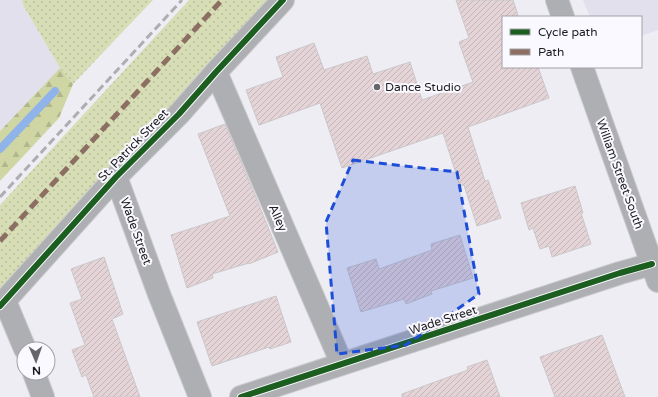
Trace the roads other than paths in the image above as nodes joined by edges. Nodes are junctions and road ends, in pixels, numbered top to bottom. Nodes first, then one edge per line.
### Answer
1 (283, 0) edge
2 (557, 0) edge
3 (563, 16) edge
4 (582, 68) edge
5 (216, 72) junction
6 (116, 177) junction
7 (655, 273) edge
8 (2, 303) edge
9 (21, 341) edge
10 (342, 364) junction
11 (37, 381) edge
12 (43, 397) edge
13 (200, 397) edge
14 (241, 397) edge

1 - 5 street, St. Patrick Street
2 - 3 street
4 - 7 street, William Street South
5 - 6 street, St. Patrick Street
5 - 10 street, Alley
6 - 8 street, St. Patrick Street
6 - 13 street, Wade Street
7 - 10 street, Wade Street
8 - 9 street
10 - 14 street, Wade Street
11 - 12 street

